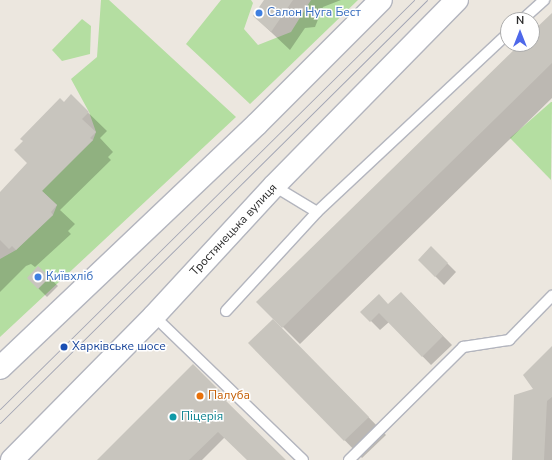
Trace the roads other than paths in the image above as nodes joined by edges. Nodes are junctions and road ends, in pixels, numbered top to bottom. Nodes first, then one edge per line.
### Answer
1 (381, 0) edge
2 (457, 0) edge
3 (544, 0) edge
4 (531, 12) edge
5 (500, 40) edge
6 (274, 186) junction
7 (317, 212) junction
8 (552, 296) edge
9 (226, 311) dead end
10 (154, 316) junction
11 (0, 368) edge
12 (12, 460) edge
13 (303, 460) edge
14 (349, 460) edge

1 - 11 street
2 - 6 street, Тростянецька вулиця
3 - 4 lane
5 - 7 lane
6 - 7 lane
6 - 10 street, Тростянецька вулиця
7 - 9 lane
8 - 14 lane
10 - 12 street, Тростянецька вулиця
10 - 13 lane

